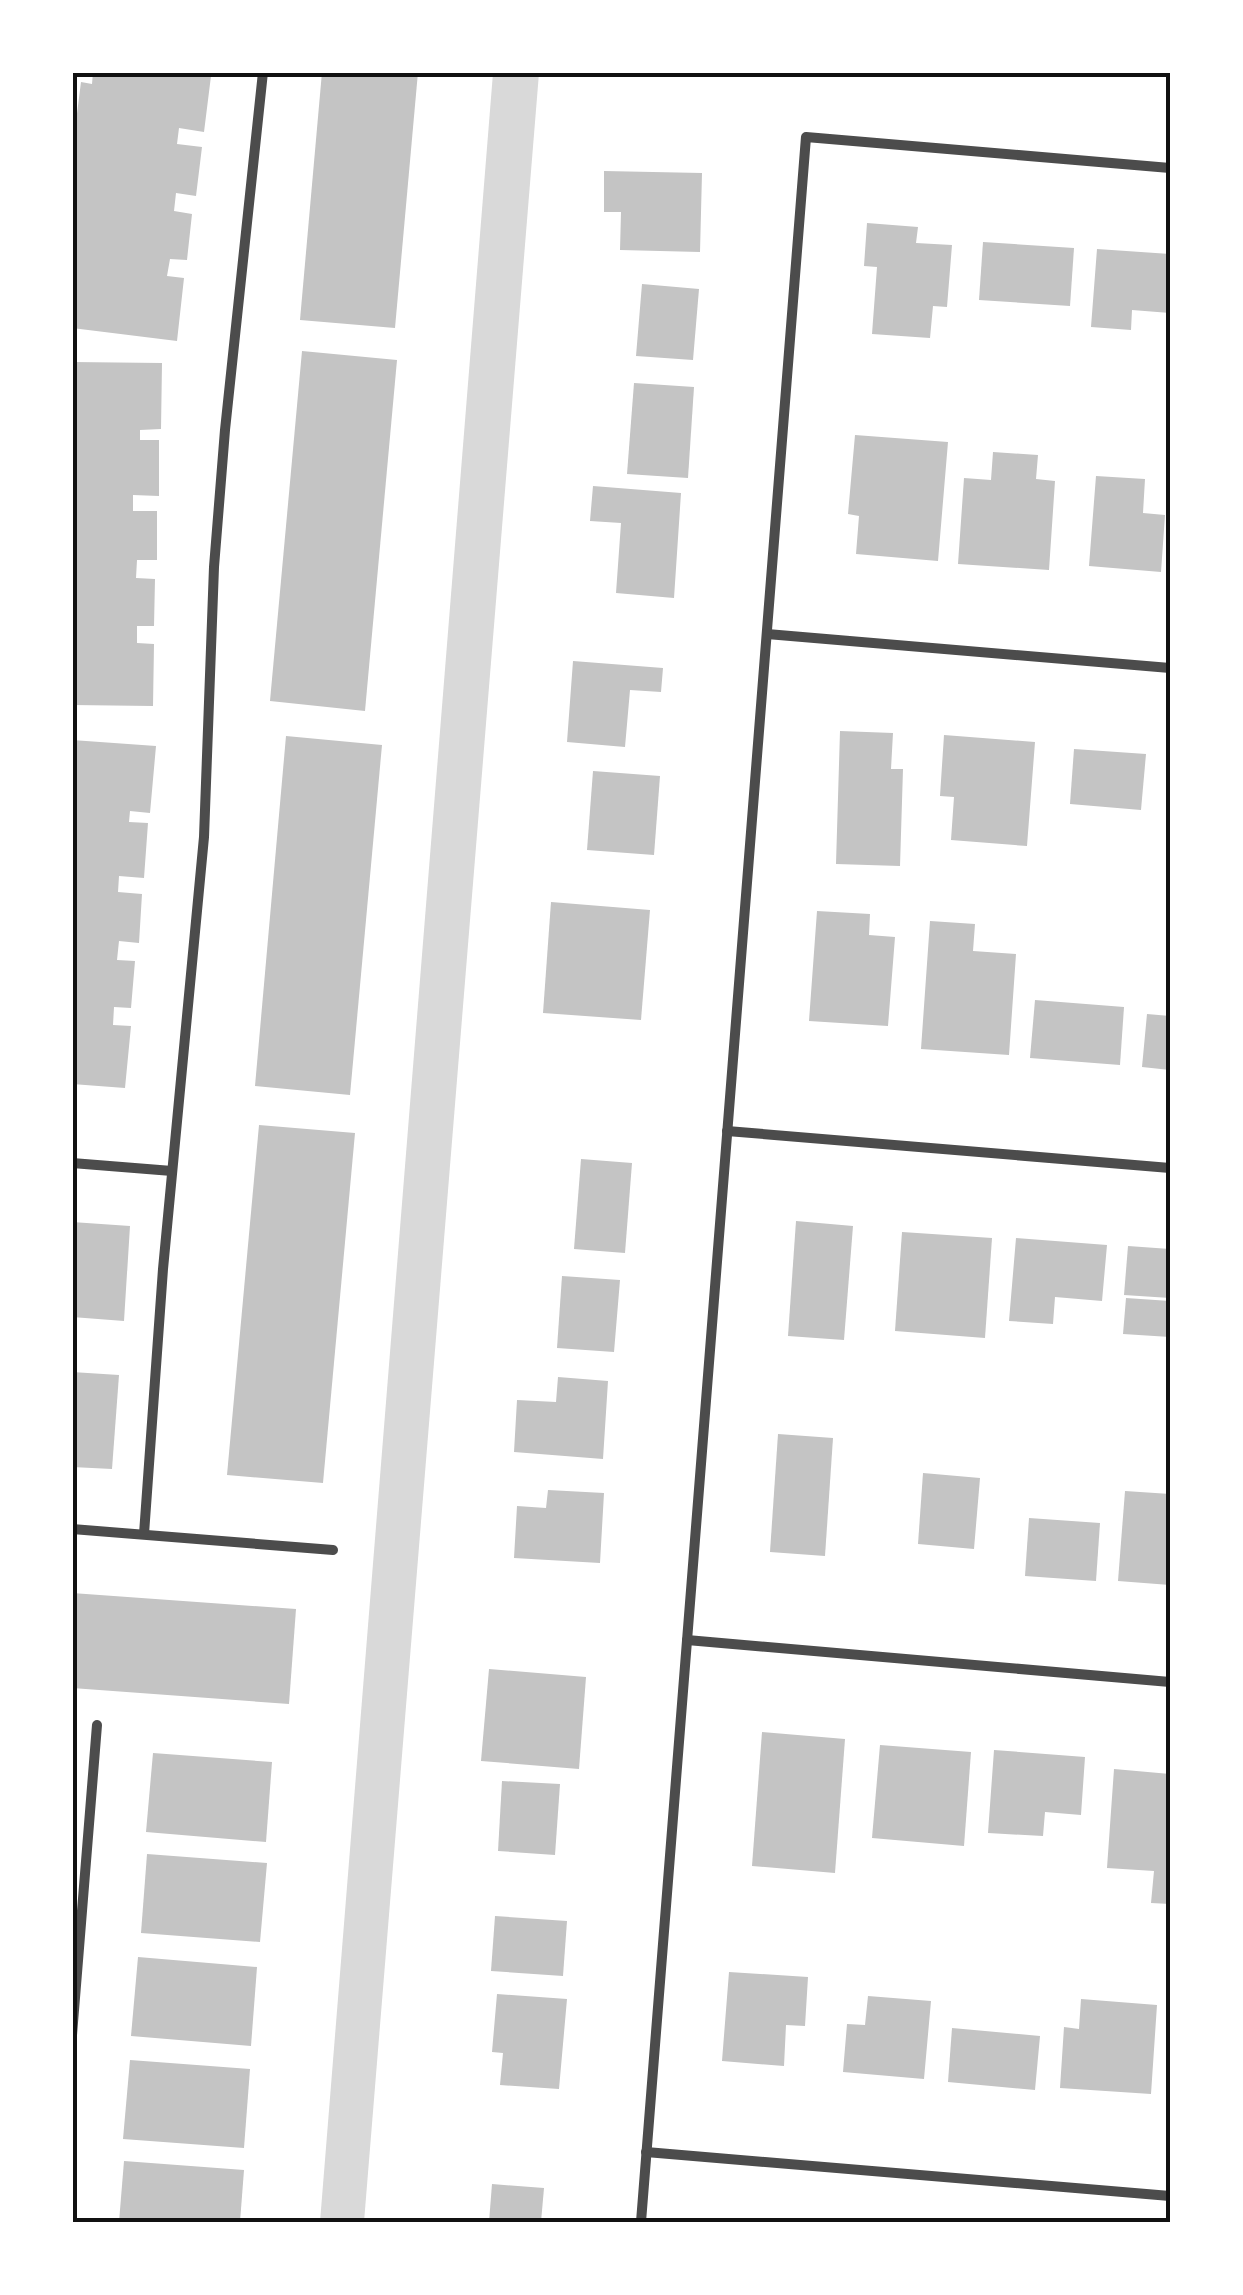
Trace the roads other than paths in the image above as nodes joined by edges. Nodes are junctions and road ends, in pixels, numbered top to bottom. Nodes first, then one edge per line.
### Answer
1 (263, 72) edge
2 (1170, 168) edge
3 (767, 634) junction
4 (1170, 668) edge
5 (727, 1131) junction
6 (72, 1163) edge
7 (1170, 1168) edge
8 (172, 1171) junction
9 (72, 1528) edge
10 (144, 1534) junction
11 (334, 1550) dead end
12 (687, 1640) junction
13 (1170, 1682) edge
14 (97, 1725) dead end
15 (76, 1932) edge
16 (72, 2034) edge
17 (646, 2152) junction
18 (1170, 2196) edge
19 (641, 2222) edge

1 - 8 street
2 - 3 street
3 - 4 street
3 - 5 street
5 - 7 street
5 - 12 street
6 - 8 street
8 - 10 street
9 - 10 street
10 - 11 street
12 - 13 street
12 - 17 street
14 - 15 street
15 - 16 street
17 - 18 street
17 - 19 street

